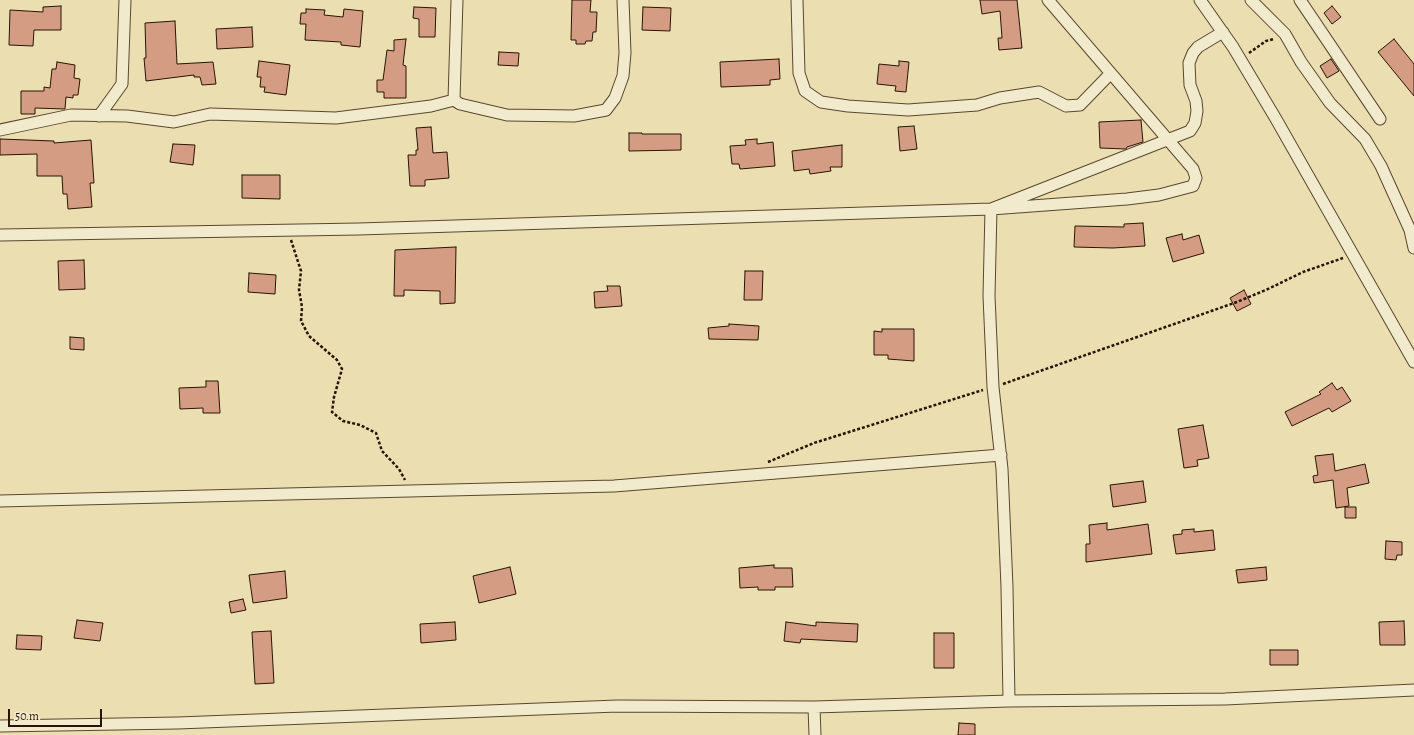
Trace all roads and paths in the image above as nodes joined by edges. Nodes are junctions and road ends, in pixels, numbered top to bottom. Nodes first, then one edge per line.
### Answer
1 (125, 0) edge
2 (456, 0) edge
3 (623, 0) edge
4 (797, 0) edge
5 (1048, 0) edge
6 (1200, 0) edge
7 (1251, 0) edge
8 (1300, 0) edge
9 (1223, 32) junction
10 (1285, 34) junction
11 (1241, 60) junction
12 (1110, 74) junction
13 (454, 100) junction
14 (99, 116) junction
15 (1380, 118) dead end
16 (0, 130) edge
17 (1169, 139) junction
18 (991, 210) junction
19 (287, 230) junction
20 (0, 235) edge
21 (1414, 248) edge
22 (1353, 255) junction
23 (1414, 362) edge
24 (993, 387) junction
25 (1001, 455) junction
26 (765, 463) dead end
27 (410, 491) junction
28 (0, 501) edge
29 (1414, 690) edge
30 (1009, 701) junction
31 (814, 707) junction
32 (0, 726) edge
33 (815, 735) edge

1 - 14 street
2 - 13 street
3 - 13 street
4 - 12 street
5 - 12 street
6 - 9 street
7 - 10 street
8 - 15 street
9 - 11 street
9 - 17 street
10 - 11 path
10 - 21 street
11 - 22 street
12 - 17 street
13 - 14 street
14 - 16 street
17 - 18 street
17 - 18 street
18 - 19 street
18 - 24 street
19 - 20 street
19 - 27 path
22 - 23 street
22 - 24 path
24 - 25 street
24 - 26 path
25 - 27 street
25 - 30 street
27 - 28 street
29 - 30 street
30 - 31 street
31 - 32 street
31 - 33 street

